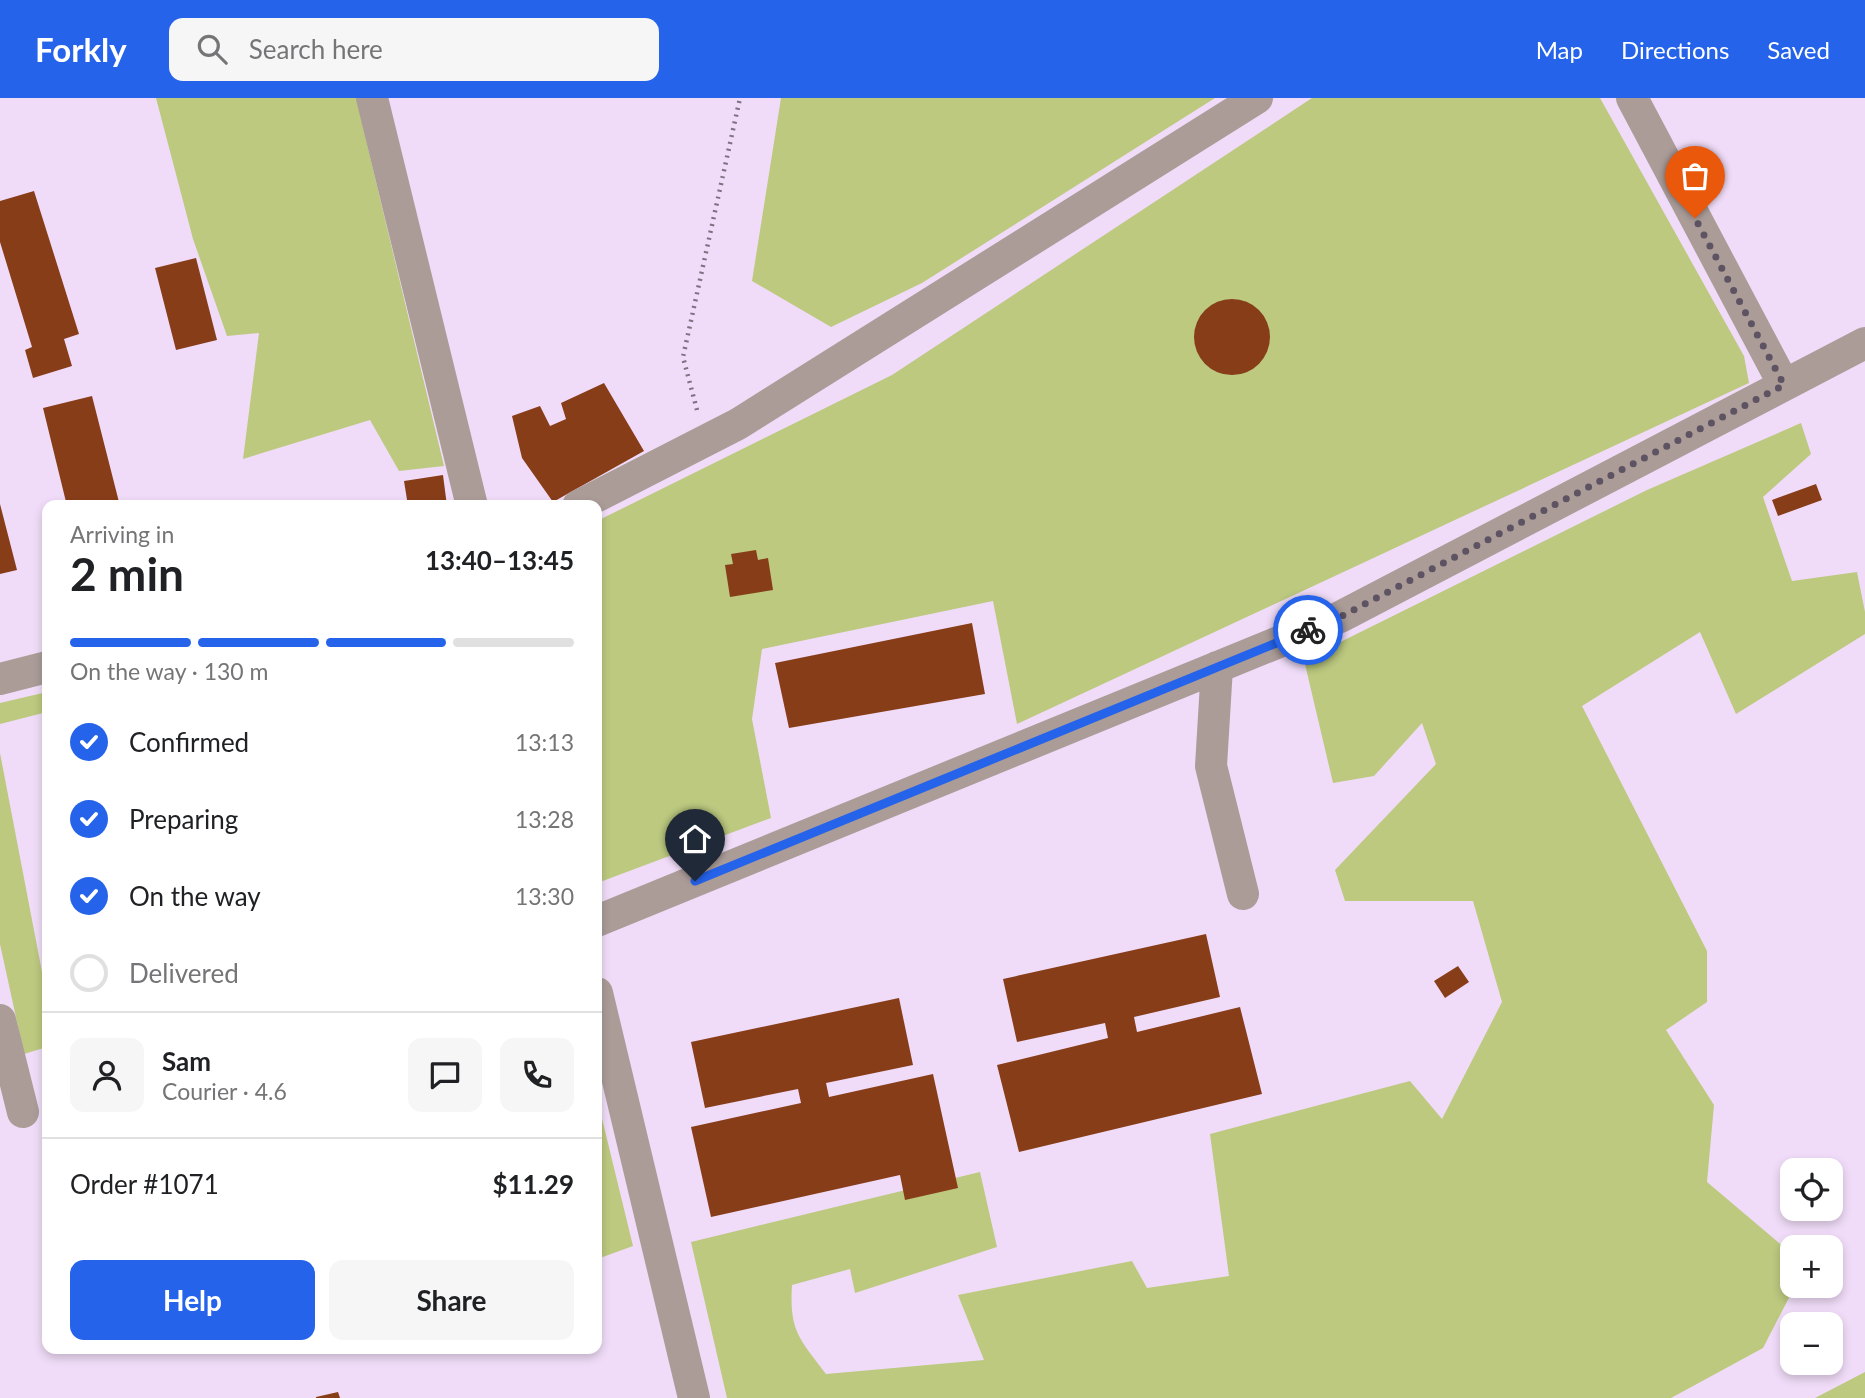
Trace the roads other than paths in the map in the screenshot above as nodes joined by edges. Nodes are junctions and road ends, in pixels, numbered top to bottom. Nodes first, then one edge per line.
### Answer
1 (372, 98) edge
2 (1257, 98) edge
3 (1632, 98) edge
4 (1865, 343) edge
5 (1784, 385) junction
6 (471, 500) edge
7 (591, 500) edge
8 (1217, 667) junction
9 (42, 668) edge
10 (0, 679) edge
11 (1243, 894) dead end
12 (602, 919) edge
13 (602, 1014) edge
14 (0, 1020) edge
15 (23, 1112) dead end
16 (694, 1398) edge

1 - 6 street
2 - 7 street
3 - 5 street
4 - 5 street
5 - 8 street
8 - 11 street
8 - 12 street
9 - 10 street
13 - 16 street
14 - 15 street

